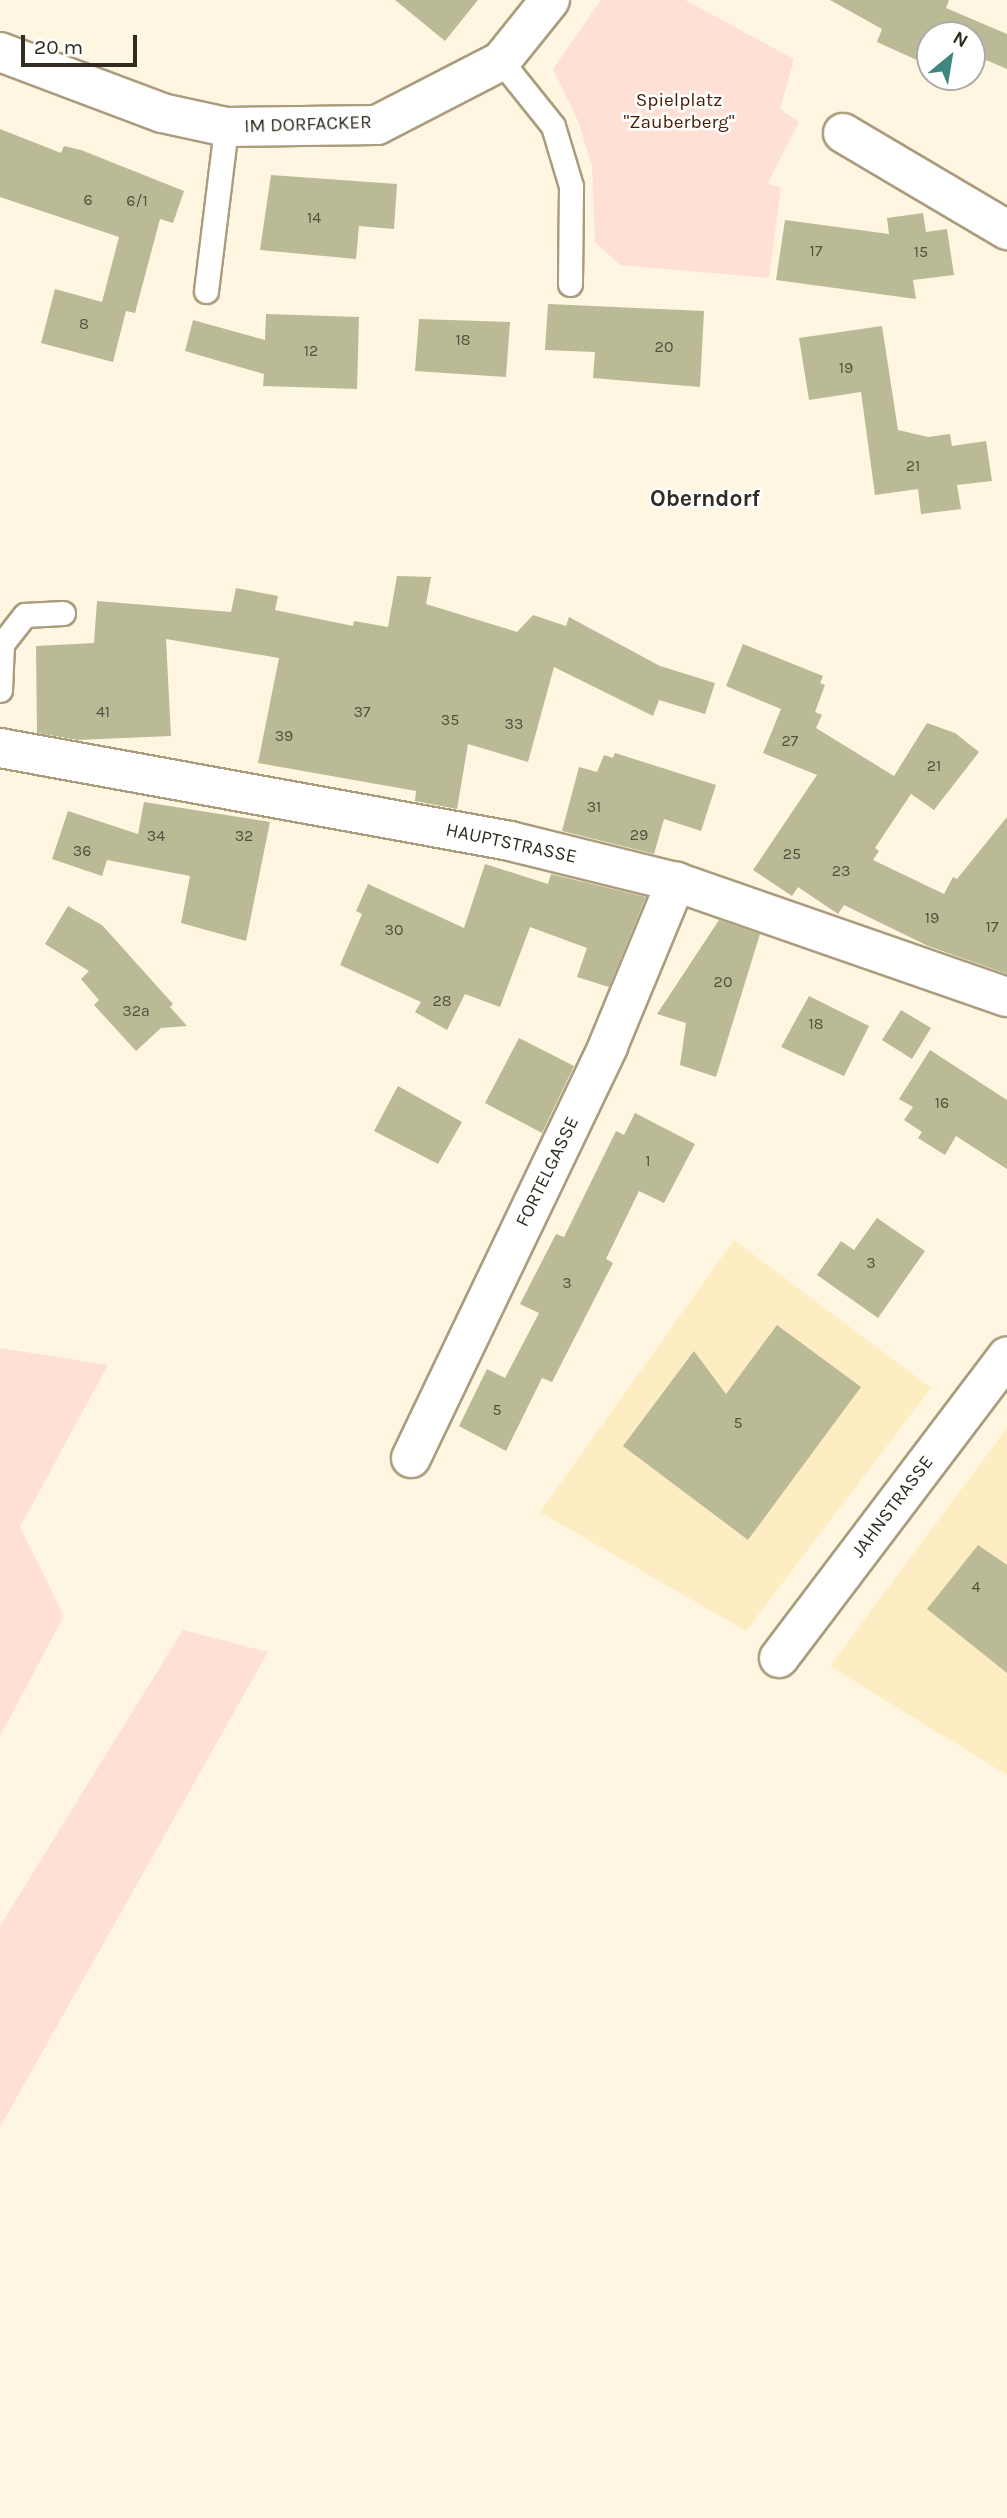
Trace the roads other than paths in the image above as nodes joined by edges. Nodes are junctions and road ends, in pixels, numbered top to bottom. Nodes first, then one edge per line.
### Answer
1 (550, 0) edge
2 (0, 52) edge
3 (501, 61) junction
4 (226, 127) junction
5 (843, 133) dead end
6 (1007, 230) edge
7 (570, 284) dead end
8 (206, 291) dead end
9 (62, 613) dead end
10 (0, 690) edge
11 (0, 748) edge
12 (676, 882) junction
13 (1007, 997) edge
14 (1007, 1356) edge
15 (411, 1458) dead end
16 (779, 1658) dead end

1 - 3 street, IM DORFACKER
2 - 4 street, IM DORFACKER
3 - 4 street, IM DORFACKER
3 - 7 lane
4 - 8 lane, IM DORFACKER
5 - 6 street
9 - 10 lane
11 - 12 street, HAUPTSTRASSE
12 - 13 street, HAUPTSTRASSE
12 - 15 street, FORTELGASSE
14 - 16 street, JAHNSTRASSE

